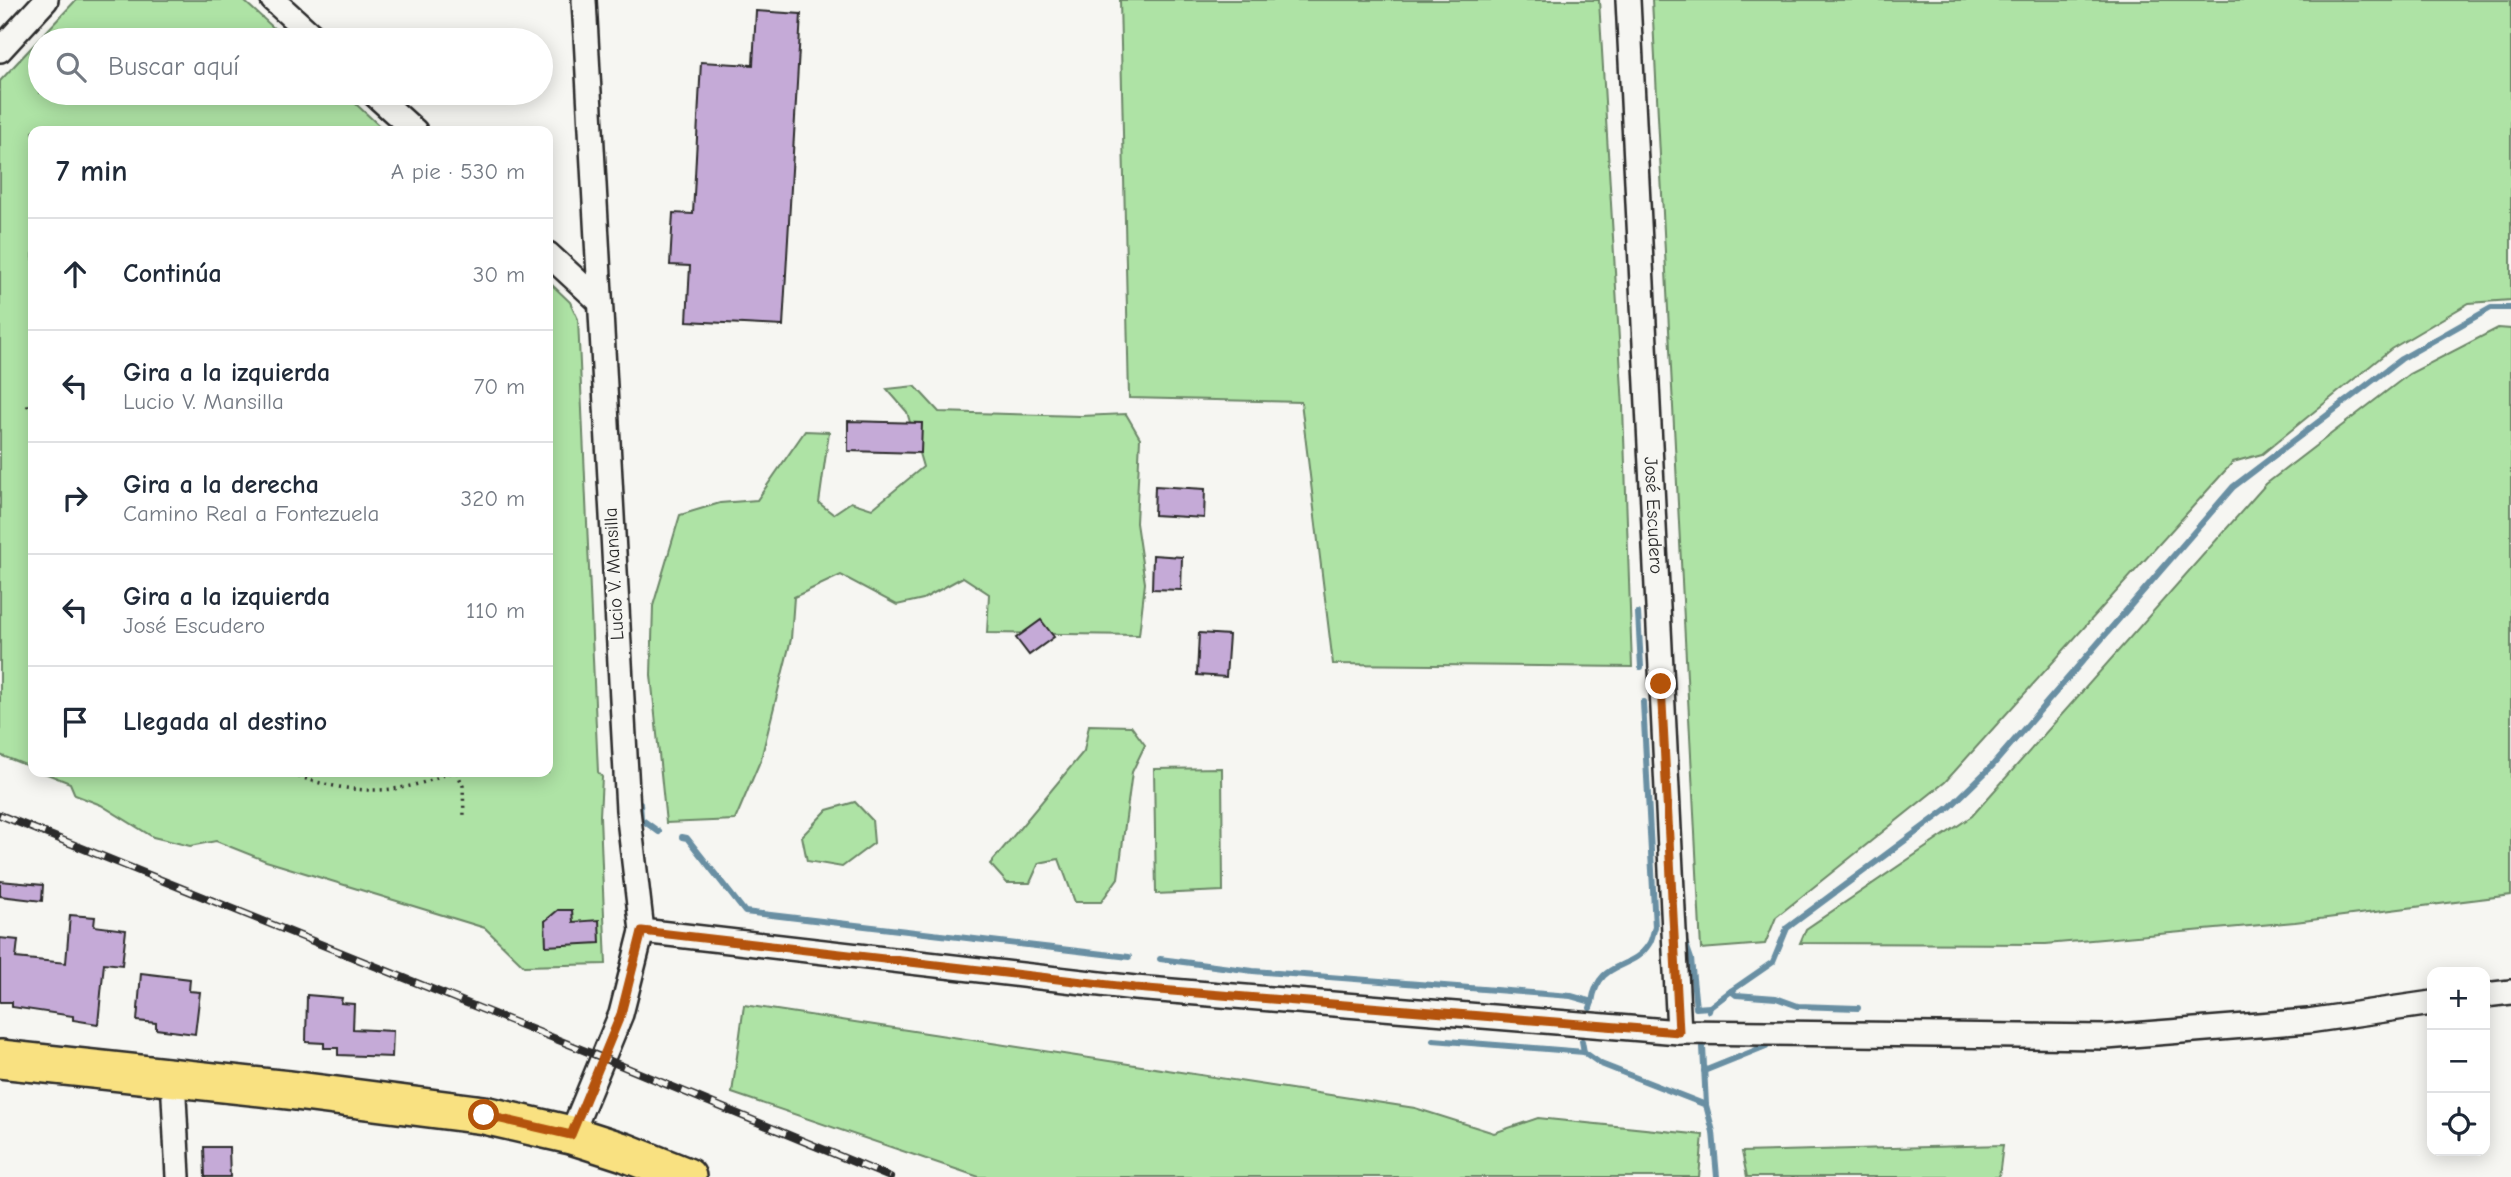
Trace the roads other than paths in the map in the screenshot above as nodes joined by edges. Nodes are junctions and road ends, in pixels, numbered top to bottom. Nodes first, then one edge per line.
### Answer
1 (46, 0) edge
2 (273, 0) edge
3 (584, 0) edge
4 (1628, 0) edge
5 (304, 28) edge
6 (0, 50) edge
7 (386, 105) edge
8 (409, 126) edge
9 (553, 259) edge
10 (599, 301) junction
11 (642, 931) junction
12 (2511, 992) edge
13 (2490, 994) edge
14 (2427, 1004) edge
15 (1679, 1032) junction
16 (0, 1059) edge
17 (173, 1077) junction
18 (571, 1135) junction
19 (682, 1175) edge
20 (178, 1177) edge

1 - 6 street
2 - 5 street
3 - 10 street, Lucio V. Mansilla
4 - 15 street, José Escudero
7 - 8 street
9 - 10 street
10 - 11 street, Lucio V. Mansilla
11 - 15 street
11 - 18 street, Lucio V. Mansilla
12 - 13 street
14 - 15 street
16 - 17 main road
17 - 18 main road
17 - 20 street
18 - 19 main road

